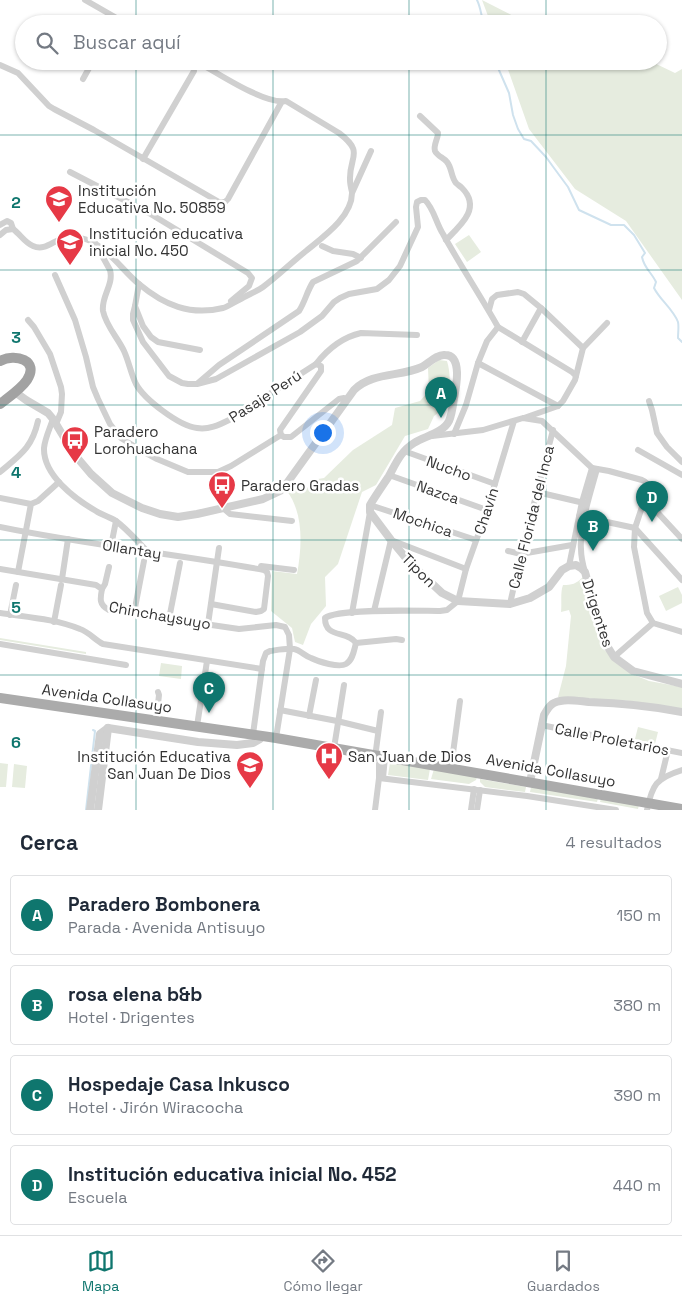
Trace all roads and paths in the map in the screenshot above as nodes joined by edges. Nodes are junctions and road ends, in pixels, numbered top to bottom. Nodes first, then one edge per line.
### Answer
1 (85, 0) edge
2 (108, 15) edge
3 (0, 65) edge
4 (88, 70) edge
5 (194, 70) edge
6 (212, 70) edge
7 (83, 79) dead end
8 (281, 103) junction
9 (420, 116) dead end
10 (371, 151) dead end
11 (143, 159) junction
12 (70, 172) dead end
13 (352, 193) junction
14 (396, 222) dead end
15 (0, 224) edge
16 (13, 229) junction
17 (0, 235) edge
18 (446, 240) junction
19 (95, 243) junction
20 (322, 246) dead end
21 (361, 258) junction
22 (55, 275) dead end
23 (139, 284) junction
24 (135, 306) junction
25 (224, 308) junction
26 (541, 308) junction
27 (489, 310) junction
28 (28, 320) dead end
29 (607, 323) dead end
30 (498, 327) junction
31 (417, 335) dead end
32 (522, 342) junction
33 (583, 348) junction
34 (200, 350) dead end
35 (0, 361) edge
36 (478, 363) junction
37 (316, 364) junction
38 (576, 376) junction
39 (197, 384) junction
40 (15, 392) junction
41 (347, 400) junction
42 (649, 401) dead end
43 (0, 404) edge
44 (558, 406) junction
45 (523, 418) junction
46 (38, 421) dead end
47 (514, 421) junction
48 (55, 422) junction
49 (553, 430) junction
50 (454, 434) junction
51 (281, 435) junction
52 (427, 436) junction
53 (638, 450) dead end
54 (404, 451) junction
55 (682, 462) edge
56 (595, 469) junction
57 (0, 472) edge
58 (389, 475) junction
59 (682, 475) edge
60 (59, 482) junction
61 (495, 484) junction
62 (537, 492) junction
63 (0, 498) edge
64 (645, 499) junction
65 (585, 503) junction
66 (31, 504) junction
67 (223, 508) junction
68 (370, 508) junction
69 (487, 510) junction
70 (582, 517) junction
71 (116, 521) junction
72 (292, 521) dead end
73 (0, 527) edge
74 (636, 528) junction
75 (25, 532) junction
76 (68, 539) junction
77 (682, 539) edge
78 (391, 540) junction
79 (476, 540) junction
80 (572, 545) junction
81 (111, 546) junction
82 (219, 548) dead end
83 (508, 550) dead end
84 (147, 551) junction
85 (522, 554) junction
86 (144, 561) dead end
87 (217, 561) junction
88 (180, 563) dead end
89 (569, 566) junction
90 (108, 567) dead end
91 (0, 569) edge
92 (466, 569) junction
93 (294, 570) dead end
94 (18, 572) junction
95 (585, 572) junction
96 (682, 580) edge
97 (61, 582) junction
98 (16, 585) dead end
99 (102, 589) junction
100 (458, 601) junction
101 (211, 604) junction
102 (510, 604) junction
103 (374, 611) junction
104 (0, 613) edge
105 (134, 613) junction
106 (352, 613) junction
107 (10, 615) junction
108 (169, 618) junction
109 (54, 622) junction
110 (653, 623) junction
111 (208, 624) junction
112 (682, 632) edge
113 (402, 640) dead end
114 (356, 643) junction
115 (0, 644) edge
116 (290, 649) junction
117 (614, 657) junction
118 (207, 661) junction
119 (126, 665) dead end
120 (262, 669) junction
121 (316, 680) dead end
122 (682, 684) edge
123 (344, 685) dead end
124 (158, 692) dead end
125 (0, 698) edge
126 (460, 701) dead end
127 (280, 710) junction
128 (381, 712) dead end
129 (682, 712) edge
130 (309, 716) junction
131 (156, 720) junction
132 (337, 721) junction
133 (541, 725) junction
134 (197, 726) junction
135 (378, 731) junction
136 (257, 735) junction
137 (276, 738) junction
138 (334, 748) junction
139 (668, 750) junction
140 (682, 753) edge
141 (381, 757) junction
142 (451, 768) junction
143 (99, 769) junction
144 (682, 770) edge
145 (381, 778) junction
146 (661, 779) junction
147 (530, 782) junction
148 (477, 790) junction
149 (647, 806) edge
150 (675, 809) edge
151 (90, 810) edge
152 (98, 810) edge
153 (375, 810) edge
154 (471, 810) edge
155 (477, 810) edge
156 (616, 810) edge

1 - 2 street
3 - 11 street
4 - 7 street
5 - 11 street
6 - 8 street
8 - 11 street
8 - 13 street
9 - 18 street
10 - 13 street
12 - 25 street
13 - 25 street
14 - 21 street
15 - 16 street
16 - 17 street
16 - 19 street
18 - 27 street
18 - 39 street
19 - 23 street
19 - 37 street, Pasaje Perú
20 - 21 street
21 - 39 street
22 - 51 street
23 - 24 street
23 - 25 street
24 - 34 street
24 - 39 street
26 - 27 street
26 - 32 street
26 - 33 street
27 - 30 street
28 - 48 street
29 - 33 street
30 - 32 street
30 - 36 street
31 - 37 street
32 - 38 street
33 - 38 street
35 - 40 highway
36 - 44 street
36 - 50 street
37 - 51 street, Pasaje Perú
38 - 44 street
40 - 43 highway
40 - 48 street
41 - 51 street
41 - 52 street
41 - 67 street
42 - 55 street
44 - 45 street
45 - 47 street
45 - 49 street
46 - 57 street
47 - 50 street
47 - 61 street, Chavín
48 - 60 street
48 - 67 street
49 - 56 street
49 - 62 street, Calle Florida del Inca
50 - 52 street
52 - 54 street
53 - 59 street
54 - 58 street
54 - 61 street, Nucho
56 - 64 street
56 - 65 street
58 - 68 street
58 - 69 street, Nazca
60 - 66 street
60 - 71 street
61 - 69 street, Chavín
62 - 65 street
62 - 85 street, Calle Florida del Inca
63 - 66 street
64 - 74 street
64 - 77 street
65 - 70 street
66 - 75 street
67 - 72 street
68 - 78 street, Tipon
68 - 79 street, Mochica
68 - 106 street
69 - 79 street, Chavín
70 - 74 street
70 - 80 street
70 - 95 street
71 - 81 street
71 - 84 street
73 - 75 street, Ollantay
74 - 96 street
74 - 110 street
75 - 76 street, Ollantay
75 - 94 street
76 - 81 street, Ollantay
76 - 97 street
78 - 92 street
78 - 100 street, Tipon
78 - 103 street
79 - 92 street, Chavín
80 - 85 street
80 - 89 street
81 - 84 street, Ollantay
82 - 87 street
83 - 85 street
84 - 87 street, Ollantay
85 - 102 street, Calle Florida del Inca
86 - 105 street
87 - 93 street
87 - 101 street
87 - 101 street, Ollantay
88 - 108 street
89 - 95 street, Drigentes
89 - 102 street, Tipon
90 - 99 street
91 - 94 street, Chinchaysuyo
92 - 100 street, Chavín
94 - 97 street, Chinchaysuyo
95 - 117 street, Drigentes
97 - 99 street, Chinchaysuyo
97 - 109 street
98 - 107 street
99 - 105 street, Chinchaysuyo
100 - 102 street, Tipon
100 - 103 street
101 - 111 street
103 - 106 street
104 - 107 street
105 - 108 street, Chinchaysuyo
106 - 114 street
107 - 109 street
108 - 111 street, Chinchaysuyo
109 - 118 street
110 - 112 street
110 - 117 street
111 - 116 street, Chinchaysuyo
113 - 114 street
114 - 116 street
115 - 119 street
116 - 120 street
116 - 127 street
117 - 122 street, Drigentes
118 - 120 street
118 - 134 street
120 - 136 street
121 - 130 street
123 - 132 street
124 - 131 street
125 - 131 main road, Avenida Collasuyo
126 - 142 street
127 - 130 street
127 - 137 street
128 - 135 street
129 - 133 street
130 - 132 street
131 - 134 main road, Avenida Collasuyo
132 - 135 street
132 - 138 street
133 - 139 street, Calle Proletarios
133 - 147 street
134 - 136 main road, Avenida Collasuyo
135 - 141 street
136 - 137 main road, Avenida Collasuyo
136 - 143 street
137 - 138 main road, Avenida Collasuyo
138 - 141 main road, Avenida Collasuyo
139 - 140 street, Calle Proletarios
139 - 146 street
141 - 142 main road, Avenida Collasuyo
141 - 145 street
142 - 147 main road, Avenida Collasuyo
143 - 151 street
143 - 152 street
144 - 146 street
145 - 148 street
145 - 153 street
146 - 149 street
147 - 149 main road, Avenida Collasuyo
148 - 154 street
148 - 155 street
148 - 156 street
149 - 150 main road, Avenida Collasuyo

